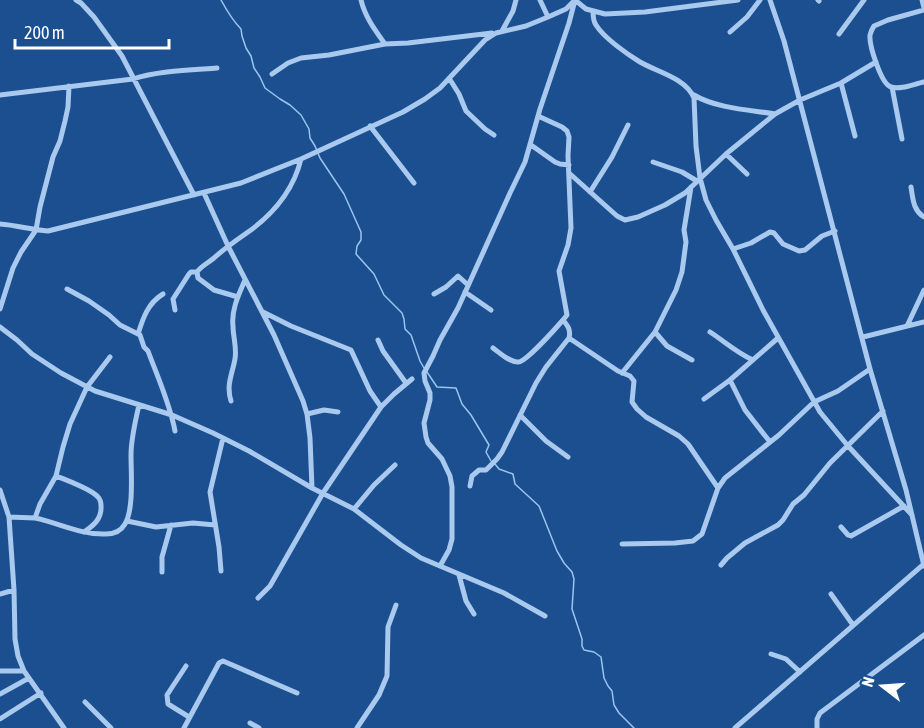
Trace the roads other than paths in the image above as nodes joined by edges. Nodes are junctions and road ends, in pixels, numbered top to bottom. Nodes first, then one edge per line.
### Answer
1 (75, 0) edge
2 (362, 0) edge
3 (516, 0) edge
4 (540, 0) edge
5 (575, 0) edge
6 (738, 0) edge
7 (760, 0) edge
8 (770, 0) edge
9 (864, 0) edge
10 (922, 0) edge
11 (705, 2) edge
12 (924, 9) edge
13 (592, 11) junction
14 (548, 17) junction
15 (499, 32) junction
16 (730, 32) dead end
17 (839, 34) dead end
18 (386, 44) junction
19 (876, 62) junction
20 (216, 68) dead end
21 (272, 74) dead end
22 (449, 78) junction
23 (134, 79) junction
24 (841, 82) junction
25 (924, 82) edge
26 (69, 86) junction
27 (892, 87) junction
28 (693, 94) junction
29 (0, 95) edge
30 (800, 100) junction
31 (775, 114) junction
32 (538, 116) junction
33 (628, 125) dead end
34 (370, 126) junction
35 (494, 135) dead end
36 (855, 136) dead end
37 (902, 139) dead end
38 (531, 145) junction
39 (726, 154) junction
40 (301, 159) junction
41 (653, 162) dead end
42 (569, 165) junction
43 (569, 173) junction
44 (747, 174) dead end
45 (698, 180) junction
46 (414, 183) dead end
47 (691, 187) junction
48 (911, 187) dead end
49 (590, 192) junction
50 (204, 193) junction
51 (194, 195) junction
52 (924, 217) edge
53 (0, 224) edge
54 (36, 231) junction
55 (835, 231) junction
56 (228, 246) junction
57 (733, 249) junction
58 (197, 272) junction
59 (245, 280) junction
60 (468, 285) junction
61 (67, 289) dead end
62 (924, 290) edge
63 (465, 292) junction
64 (163, 294) dead end
65 (434, 294) dead end
66 (238, 297) junction
67 (0, 309) edge
68 (175, 310) dead end
69 (492, 310) dead end
70 (262, 311) junction
71 (563, 321) junction
72 (924, 322) edge
73 (907, 326) junction
74 (0, 327) edge
75 (656, 332) junction
76 (710, 332) dead end
77 (138, 334) junction
78 (863, 337) junction
79 (569, 338) junction
80 (778, 338) junction
81 (378, 340) dead end
82 (493, 348) dead end
83 (110, 357) dead end
84 (692, 360) dead end
85 (753, 360) junction
86 (870, 369) junction
87 (622, 373) junction
88 (730, 380) junction
89 (87, 387) junction
90 (704, 399) dead end
91 (231, 401) dead end
92 (814, 402) junction
93 (139, 405) junction
94 (381, 407) junction
95 (883, 411) junction
96 (338, 412) dead end
97 (307, 414) junction
98 (519, 415) junction
99 (172, 416) junction
100 (175, 431) dead end
101 (223, 438) junction
102 (770, 442) junction
103 (849, 446) junction
104 (568, 457) dead end
105 (395, 465) dead end
106 (56, 476) junction
107 (470, 486) dead end
108 (312, 488) junction
109 (717, 488) junction
110 (0, 490) edge
111 (323, 493) junction
112 (904, 506) junction
113 (354, 509) junction
114 (912, 515) junction
115 (9, 517) junction
116 (35, 518) junction
117 (127, 521) junction
118 (171, 525) junction
119 (215, 525) junction
120 (841, 527) dead end
121 (84, 532) junction
122 (622, 544) dead end
123 (721, 565) dead end
124 (924, 565) edge
125 (440, 566) junction
126 (221, 571) dead end
127 (162, 572) dead end
128 (459, 575) junction
129 (14, 590) junction
130 (0, 594) edge
131 (831, 594) dead end
132 (258, 598) dead end
133 (396, 606) dead end
134 (474, 614) dead end
135 (545, 616) dead end
136 (853, 625) junction
137 (924, 635) edge
138 (771, 654) dead end
139 (186, 666) dead end
140 (24, 670) junction
141 (0, 671) edge
142 (800, 672) junction
143 (29, 678) junction
144 (41, 693) junction
145 (297, 693) dead end
146 (0, 694) edge
147 (85, 702) dead end
148 (189, 717) junction
149 (0, 719) edge
150 (250, 723) dead end
151 (64, 728) edge
152 (111, 728) edge
153 (184, 728) edge
154 (259, 728) edge
155 (357, 728) edge
156 (735, 728) edge
157 (817, 728) edge

1 - 23 street
2 - 18 street
3 - 15 street
4 - 14 street
5 - 13 street
5 - 14 street
5 - 32 street
6 - 11 street
7 - 16 street
8 - 30 street
9 - 17 street
10 - 12 street
11 - 13 street
12 - 19 street
13 - 28 street
14 - 15 street
15 - 18 street
15 - 22 street
18 - 21 street
19 - 24 street
19 - 27 street
20 - 23 street
22 - 34 street
22 - 35 street
23 - 26 street
23 - 51 street
24 - 30 street
24 - 36 street
25 - 27 street
26 - 29 street
26 - 54 street
27 - 37 street
28 - 31 street
28 - 45 street
30 - 31 street
30 - 55 street
31 - 39 street
32 - 38 street
32 - 42 street
33 - 49 street
34 - 40 street
34 - 46 street
38 - 42 street
38 - 60 street
39 - 44 street
39 - 45 street
40 - 50 street
40 - 56 street
41 - 45 street
42 - 43 street
43 - 49 street
43 - 71 street
45 - 47 street
45 - 57 street
47 - 49 street
47 - 75 street
48 - 52 street
50 - 51 street
50 - 56 street
51 - 54 street
53 - 54 street
54 - 67 street
55 - 57 street
55 - 78 street
56 - 58 street
56 - 59 street
57 - 80 street
58 - 66 street
58 - 68 street
59 - 66 street
59 - 70 street
60 - 63 street
60 - 65 street
61 - 77 street
62 - 73 street
63 - 69 street
63 - 125 street
64 - 77 street
66 - 91 street
70 - 94 street
70 - 97 street
71 - 79 street
71 - 82 street
72 - 73 street
73 - 78 street
74 - 89 street
75 - 84 street
75 - 87 street
76 - 85 street
77 - 99 street
78 - 86 street
79 - 87 street
79 - 98 street
80 - 85 street
80 - 92 street
81 - 94 street
83 - 89 street
85 - 88 street
86 - 92 street
86 - 95 street
87 - 109 street
88 - 90 street
88 - 102 street
89 - 93 street
89 - 106 street
92 - 102 street
92 - 103 street
93 - 99 street
93 - 117 street
94 - 111 street
95 - 103 street
95 - 114 street
96 - 97 street
97 - 108 street
98 - 104 street
98 - 107 street
99 - 100 street
99 - 101 street
101 - 108 street
101 - 119 street
102 - 109 street
103 - 112 street
103 - 123 street
105 - 113 street
106 - 116 street
106 - 121 street
108 - 111 street
109 - 122 street
110 - 115 street
111 - 113 street
111 - 132 street
112 - 114 street
112 - 120 street
113 - 125 street
114 - 124 street
115 - 116 street
115 - 129 street
116 - 121 street
117 - 118 street
117 - 121 street
118 - 119 street
118 - 127 street
119 - 126 street
124 - 136 street
125 - 128 street
128 - 134 street
128 - 135 street
129 - 130 street
129 - 140 street
131 - 136 street
133 - 155 street
136 - 142 street
137 - 157 street
138 - 142 street
139 - 148 street
140 - 141 street
140 - 143 street
142 - 156 street
143 - 144 street
143 - 146 street
144 - 149 street
144 - 151 street
145 - 148 street
147 - 152 street
148 - 153 street
150 - 154 street

